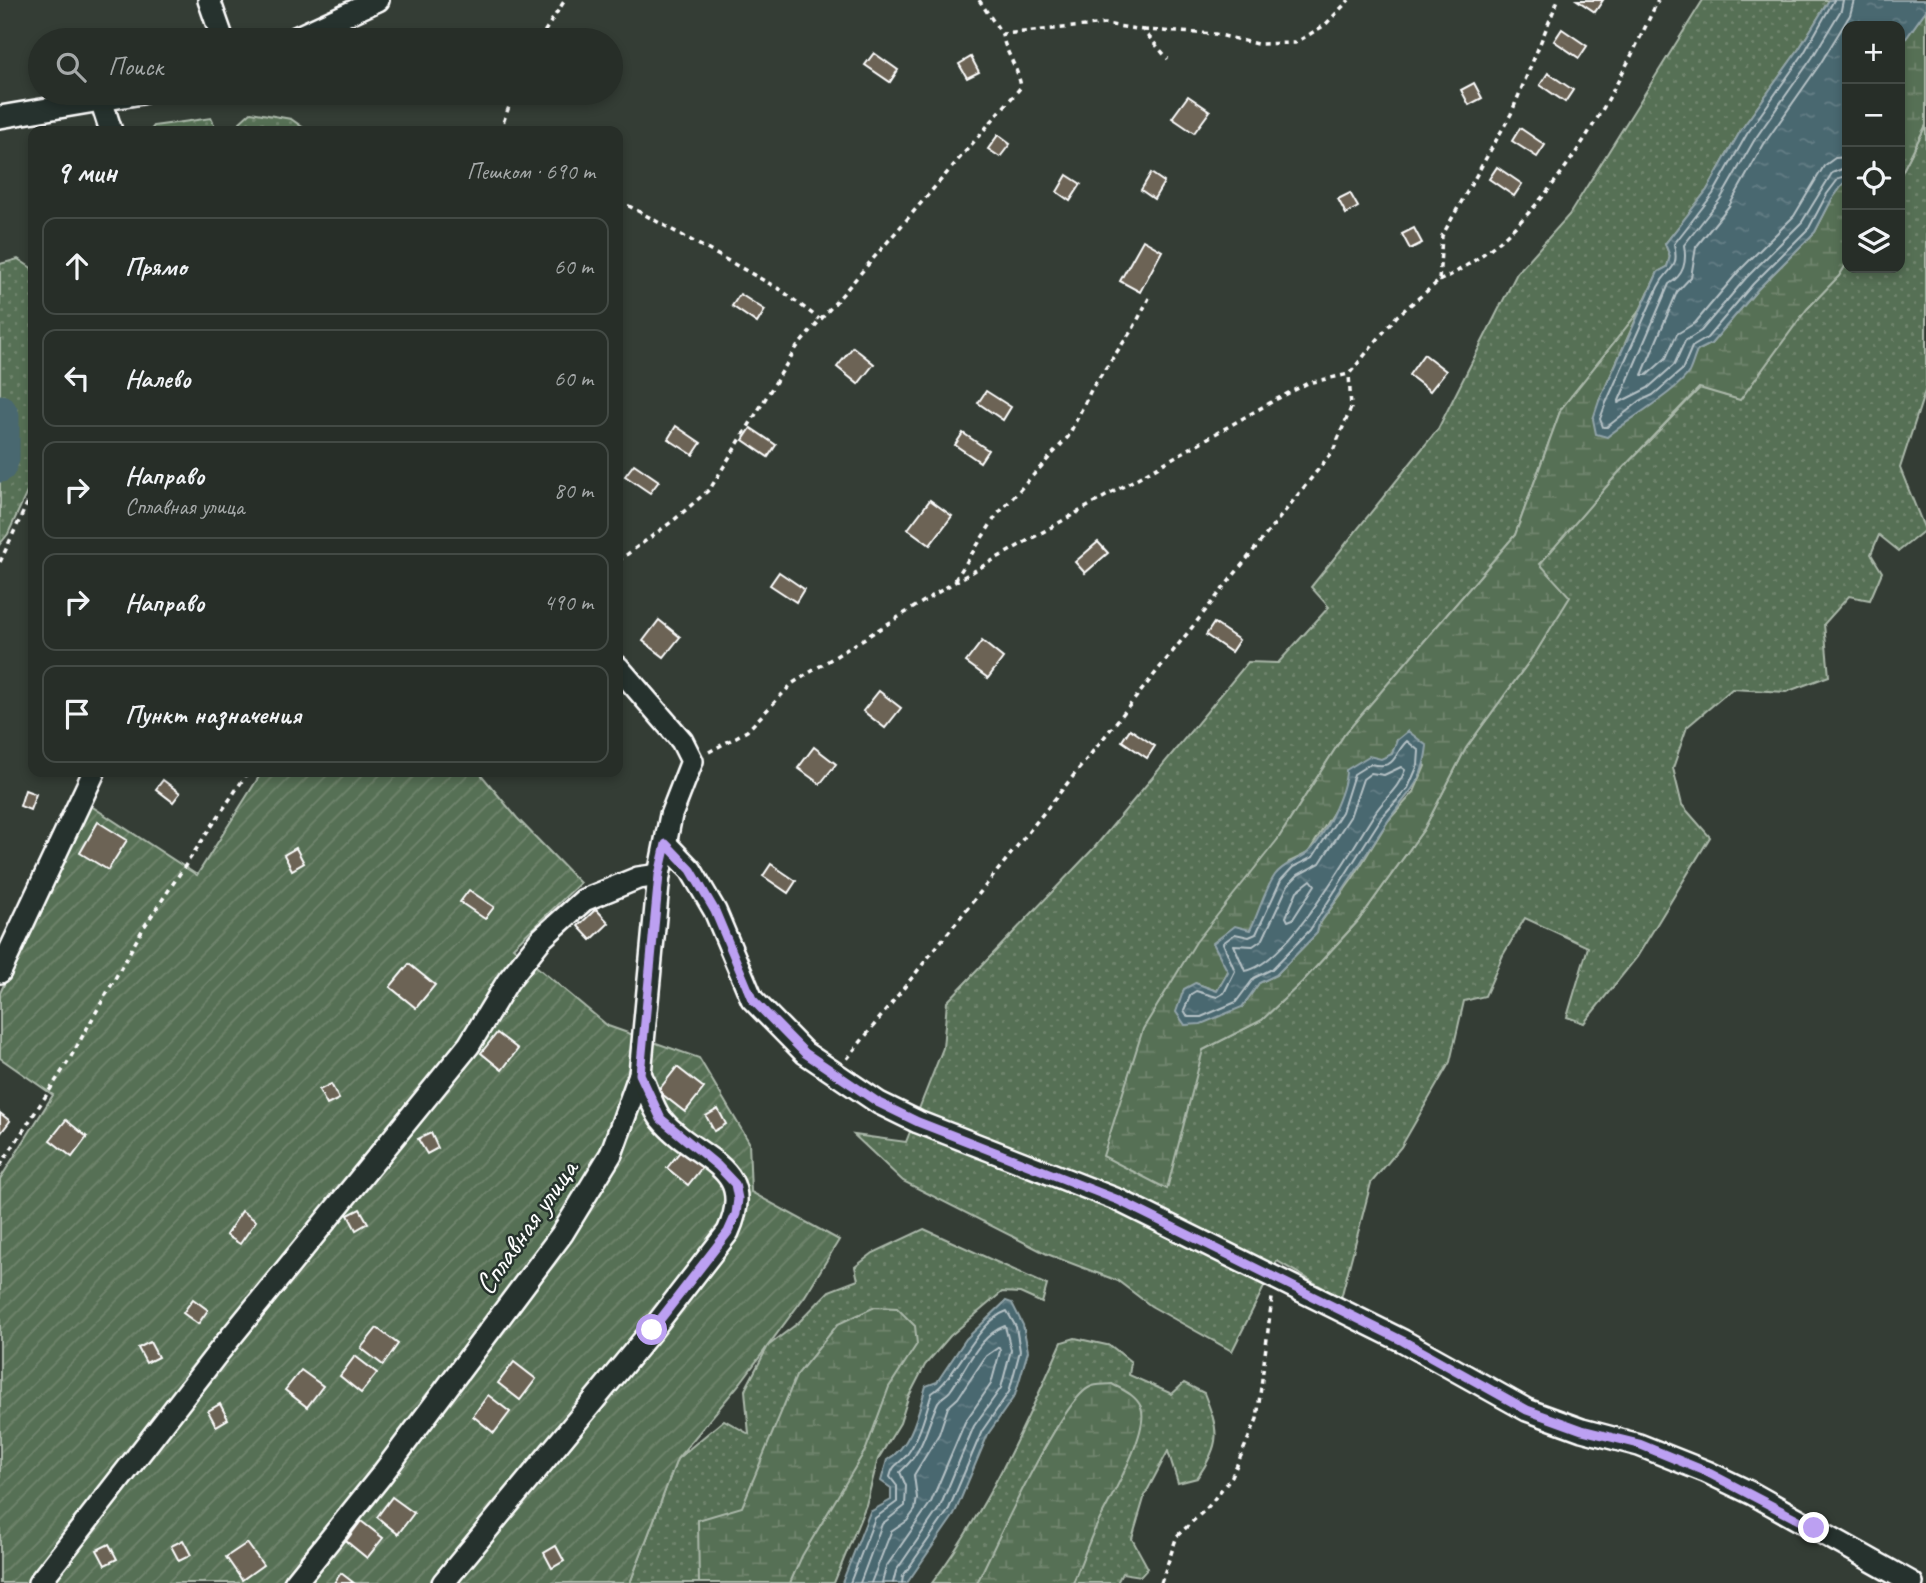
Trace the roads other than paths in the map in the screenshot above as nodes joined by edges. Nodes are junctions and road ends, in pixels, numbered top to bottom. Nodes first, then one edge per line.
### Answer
1 (209, 0) edge
2 (378, 0) edge
3 (219, 28) edge
4 (317, 28) edge
5 (71, 105) edge
6 (103, 105) edge
7 (0, 117) edge
8 (109, 126) edge
9 (623, 673) edge
10 (92, 777) edge
11 (666, 844) junction
12 (659, 875) junction
13 (0, 972) edge
14 (640, 1074) junction
15 (39, 1583) edge
16 (295, 1583) edge
17 (443, 1583) edge
18 (1912, 1583) edge

1 - 3 street
2 - 4 street
5 - 7 street
6 - 8 street
9 - 11 street, Сплавная улица
10 - 13 street
11 - 12 street, Сплавная улица
11 - 18 street
12 - 14 street, Сплавная улица
12 - 15 street
14 - 16 street, Сплавная улица
14 - 17 street

